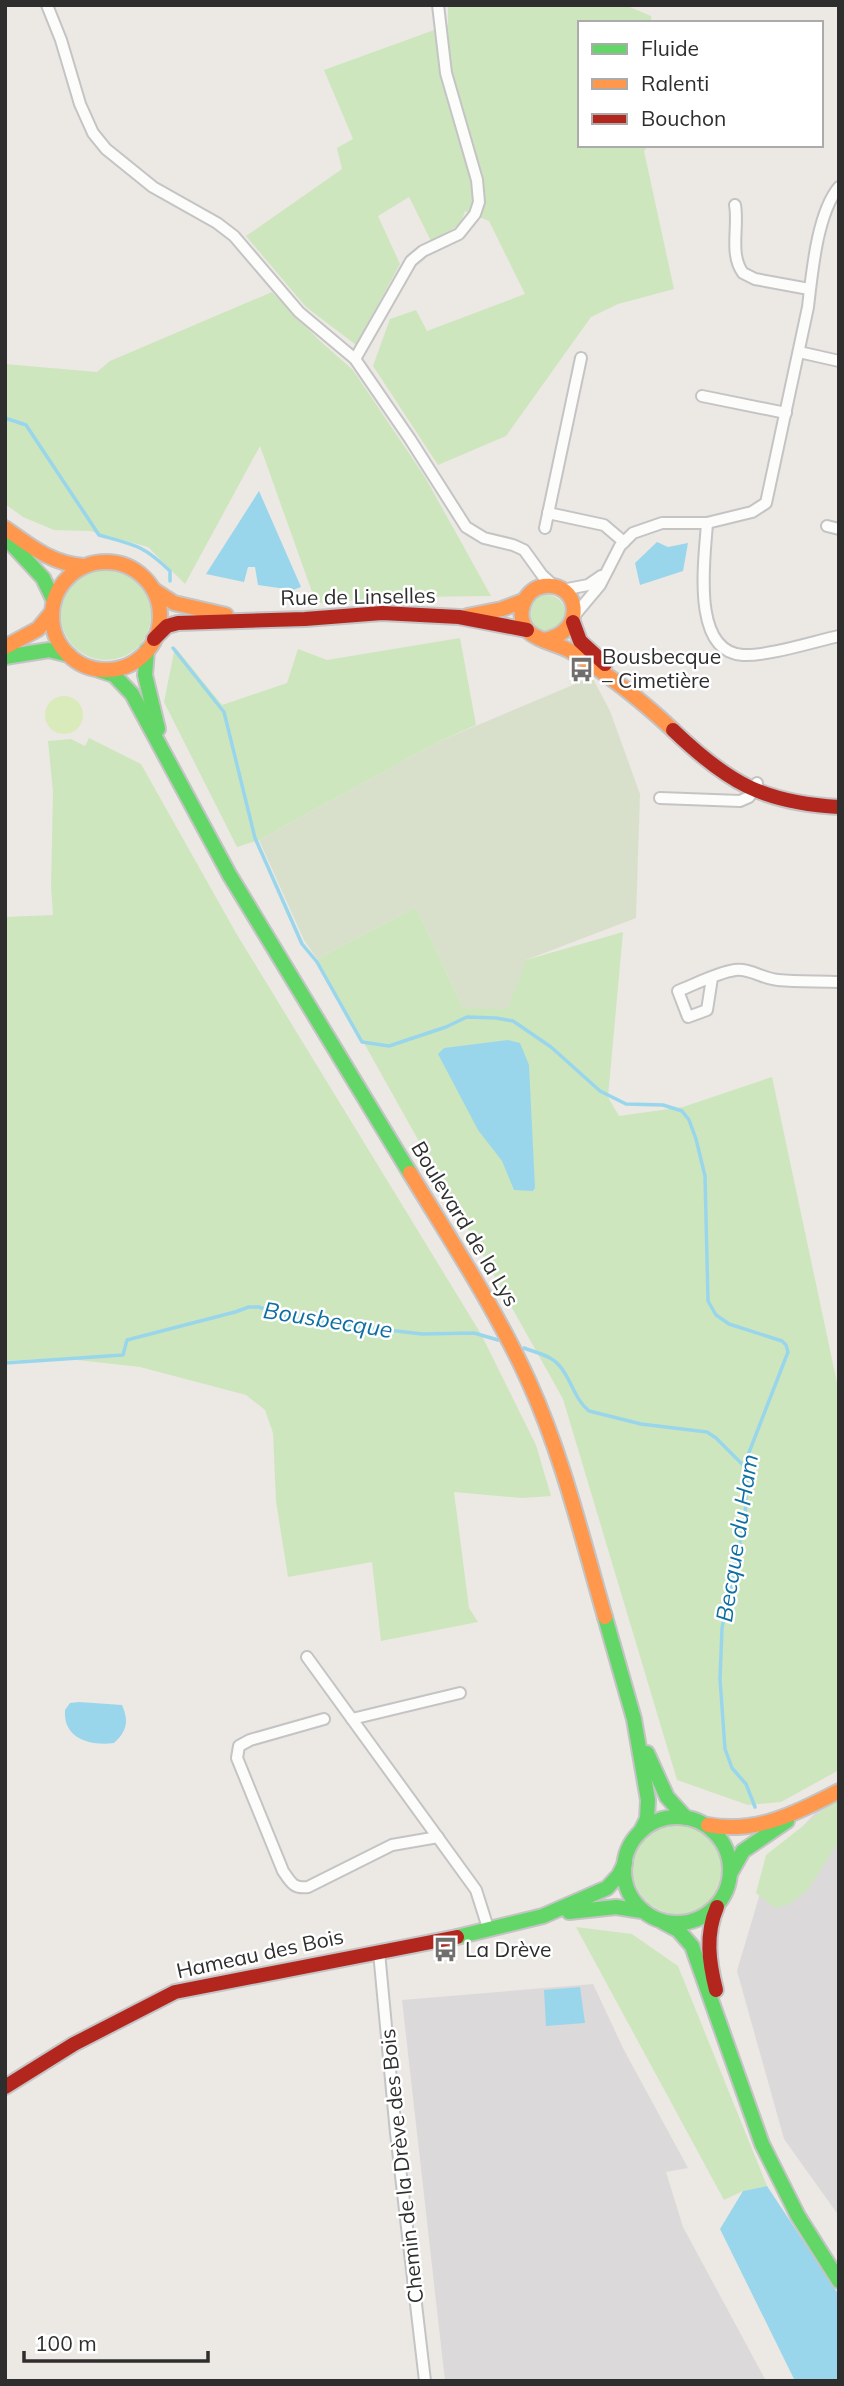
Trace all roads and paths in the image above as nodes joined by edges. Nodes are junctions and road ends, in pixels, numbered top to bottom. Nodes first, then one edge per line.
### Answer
1 (47, 5) edge
2 (438, 5) edge
3 (839, 187) edge
4 (735, 205) dead end
5 (809, 289) junction
6 (799, 352) junction
7 (581, 358) dead end
8 (355, 359) junction
9 (839, 361) edge
10 (702, 396) dead end
11 (786, 413) junction
12 (548, 513) junction
13 (706, 523) junction
14 (5, 528) edge
15 (545, 528) dead end
16 (5, 537) edge
17 (624, 542) junction
18 (530, 556) junction
19 (85, 566) junction
20 (608, 569) junction
21 (151, 587) junction
22 (558, 589) junction
23 (526, 597) junction
24 (53, 607) junction
25 (459, 617) junction
26 (573, 619) junction
27 (259, 620) junction
28 (527, 630) junction
29 (839, 636) edge
30 (544, 640) junction
31 (151, 645) junction
32 (5, 646) edge
33 (69, 656) junction
34 (5, 657) edge
35 (99, 670) junction
36 (181, 785) junction
37 (755, 787) junction
38 (660, 798) dead end
39 (839, 807) edge
40 (712, 978) dead end
41 (839, 982) edge
42 (307, 1657) dead end
43 (460, 1693) dead end
44 (324, 1719) dead end
45 (352, 1719) junction
46 (634, 1719) junction
47 (839, 1791) edge
48 (811, 1805) junction
49 (687, 1818) junction
50 (704, 1824) junction
51 (641, 1831) junction
52 (438, 1837) junction
53 (625, 1863) junction
54 (730, 1874) junction
55 (718, 1905) junction
56 (645, 1913) junction
57 (543, 1916) junction
58 (663, 1922) junction
59 (489, 1931) junction
60 (380, 1952) junction
61 (726, 2039) junction
62 (5, 2087) edge
63 (839, 2281) edge
64 (425, 2381) edge

1 - 8 street
2 - 8 street
3 - 5 street
4 - 5 street
5 - 6 street
6 - 9 street
6 - 11 street
7 - 12 street
8 - 18 street
10 - 11 street
11 - 13 street
12 - 15 street
12 - 17 street
13 - 17 street
13 - 29 street
14 - 19 main road
16 - 24 main road
17 - 20 street
18 - 22 street
18 - 23 street
19 - 21 main road
19 - 24 main road
20 - 22 street
20 - 26 street
21 - 27 main road, Rue de Linselles
21 - 31 main road
22 - 23 main road
22 - 26 main road
23 - 25 main road, Rue de Linselles
23 - 28 main road
24 - 32 main road
24 - 33 main road
25 - 27 main road, Rue de Linselles
25 - 28 main road, Rue de Linselles
26 - 30 main road
26 - 37 main road
27 - 31 main road, Rue de Linselles
28 - 30 main road
30 - 37 main road
31 - 35 main road
31 - 36 main road, Boulevard de la Lys
33 - 34 main road
33 - 35 main road
35 - 36 main road, Boulevard de la Lys
36 - 46 main road, Boulevard de la Lys
37 - 38 street
37 - 39 main road
40 - 41 street
42 - 45 street
43 - 45 street
44 - 52 street
45 - 52 street
46 - 49 main road, Boulevard de la Lys
46 - 51 main road, Boulevard de la Lys
47 - 48 main road
48 - 50 main road
48 - 54 main road
49 - 50 main road
49 - 51 main road
50 - 54 main road
51 - 53 main road
52 - 59 street
53 - 56 main road
53 - 57 main road, Hameau des Bois
54 - 55 main road
55 - 58 main road
55 - 61 main road
56 - 57 main road, Hameau des Bois
56 - 58 main road
57 - 59 main road, Hameau des Bois
58 - 61 main road
59 - 60 main road, Hameau des Bois
60 - 62 main road, Hameau des Bois
60 - 64 street, Chemin de la Drève des Bois
61 - 63 main road

